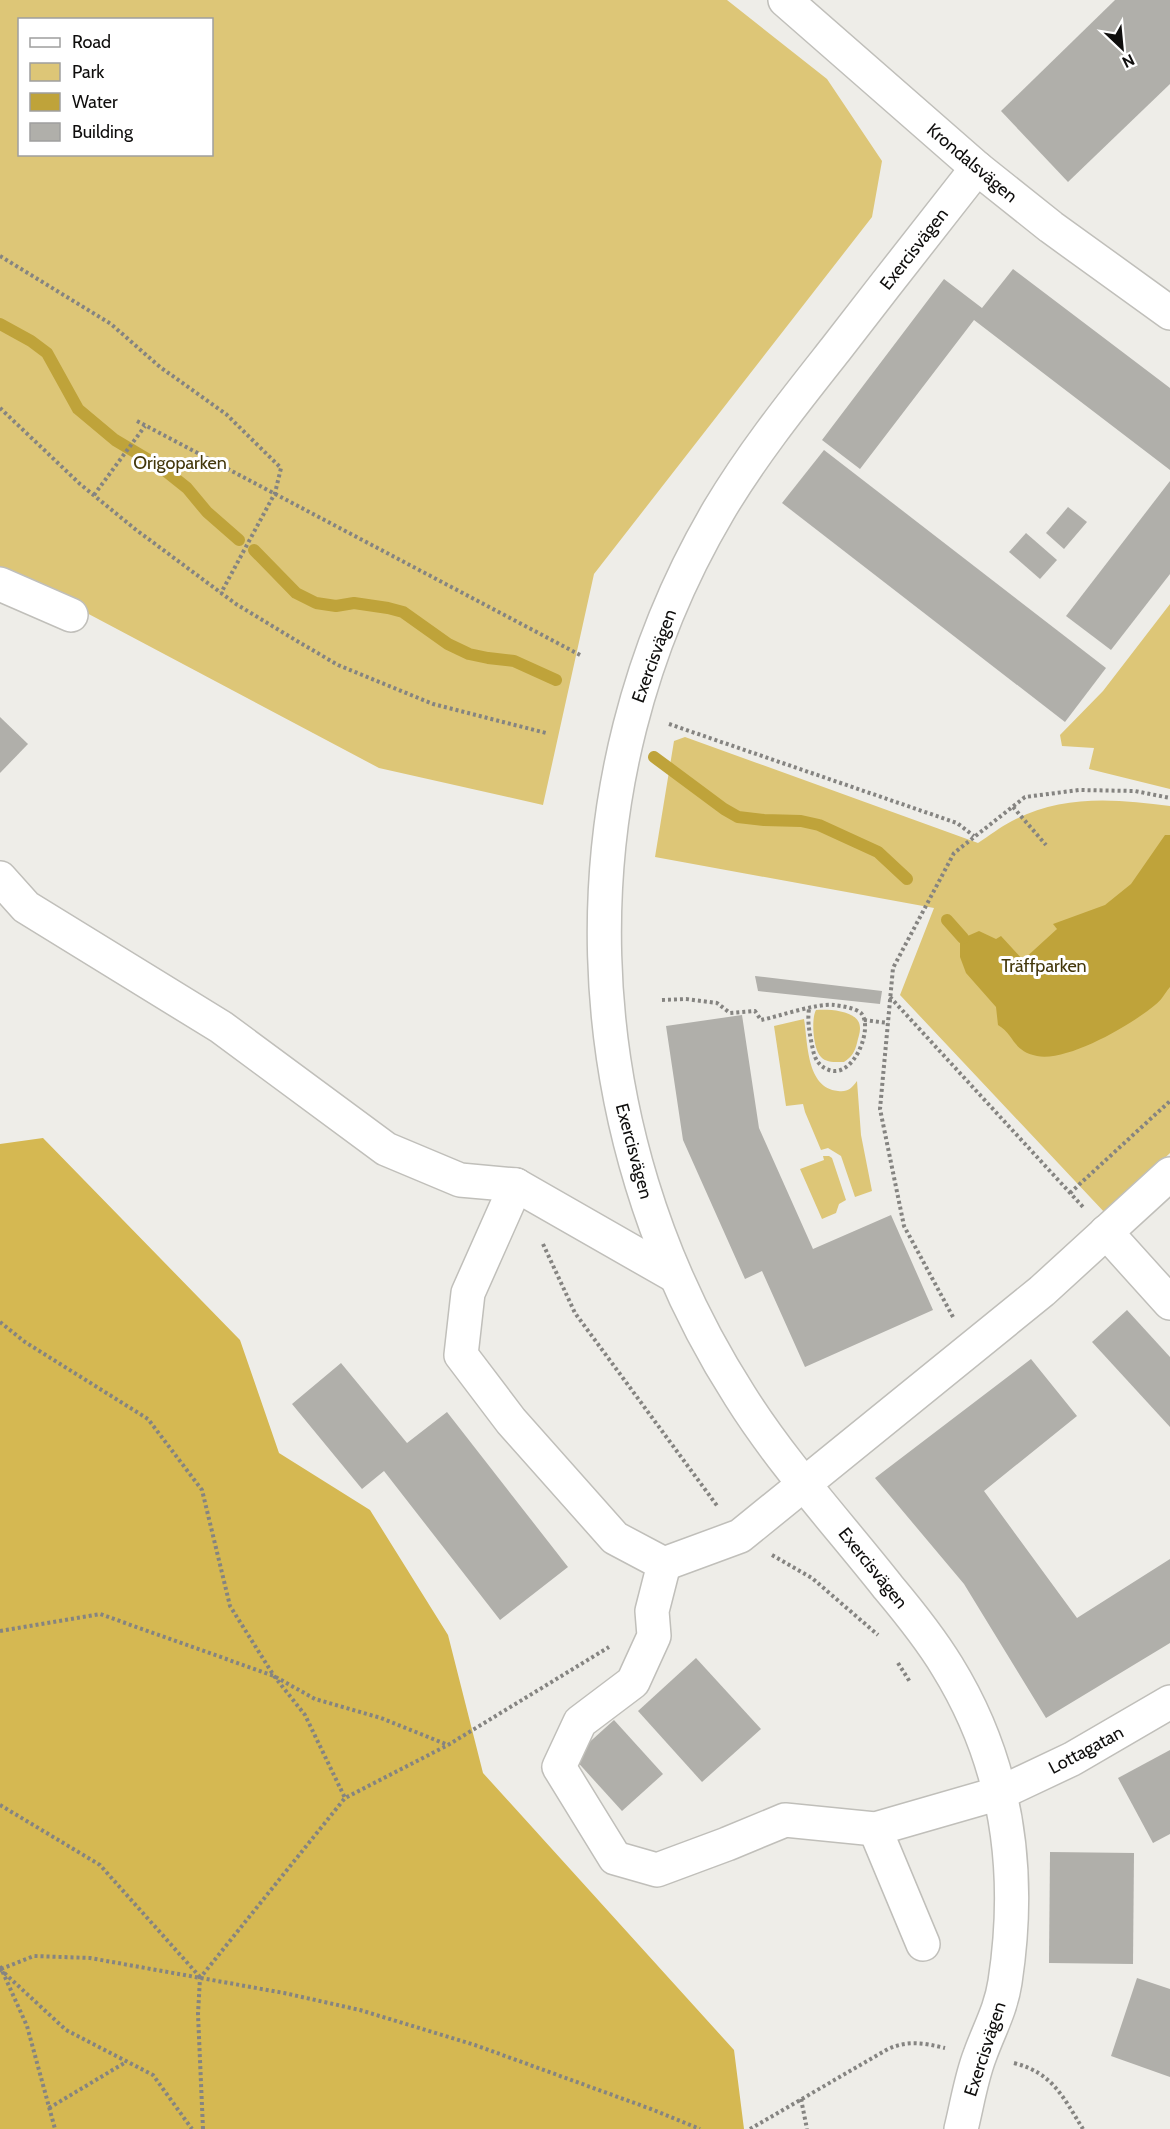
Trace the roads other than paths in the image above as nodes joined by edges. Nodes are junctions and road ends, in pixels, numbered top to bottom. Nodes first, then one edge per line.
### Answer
1 (785, 0) edge
2 (977, 168) junction
3 (1170, 313) edge
4 (0, 584) edge
5 (71, 615) dead end
6 (0, 878) edge
7 (1170, 1174) edge
8 (516, 1185) junction
9 (1106, 1232) junction
10 (675, 1276) junction
11 (1170, 1304) edge
12 (805, 1484) junction
13 (664, 1564) junction
14 (1170, 1702) edge
15 (1000, 1793) junction
16 (875, 1829) junction
17 (923, 1944) dead end
18 (961, 2129) edge

1 - 2 street, Krondalsvägen
2 - 3 street, Krondalsvägen
2 - 10 street, Exercisvägen
4 - 5 street
6 - 8 street
7 - 9 street
8 - 10 street
8 - 13 street
9 - 11 street
9 - 12 street
10 - 12 street, Exercisvägen
12 - 13 street
12 - 15 street, Exercisvägen
13 - 16 street
14 - 15 street, Lottagatan
15 - 16 street, Lottagatan
15 - 18 street, Exercisvägen
16 - 17 street

